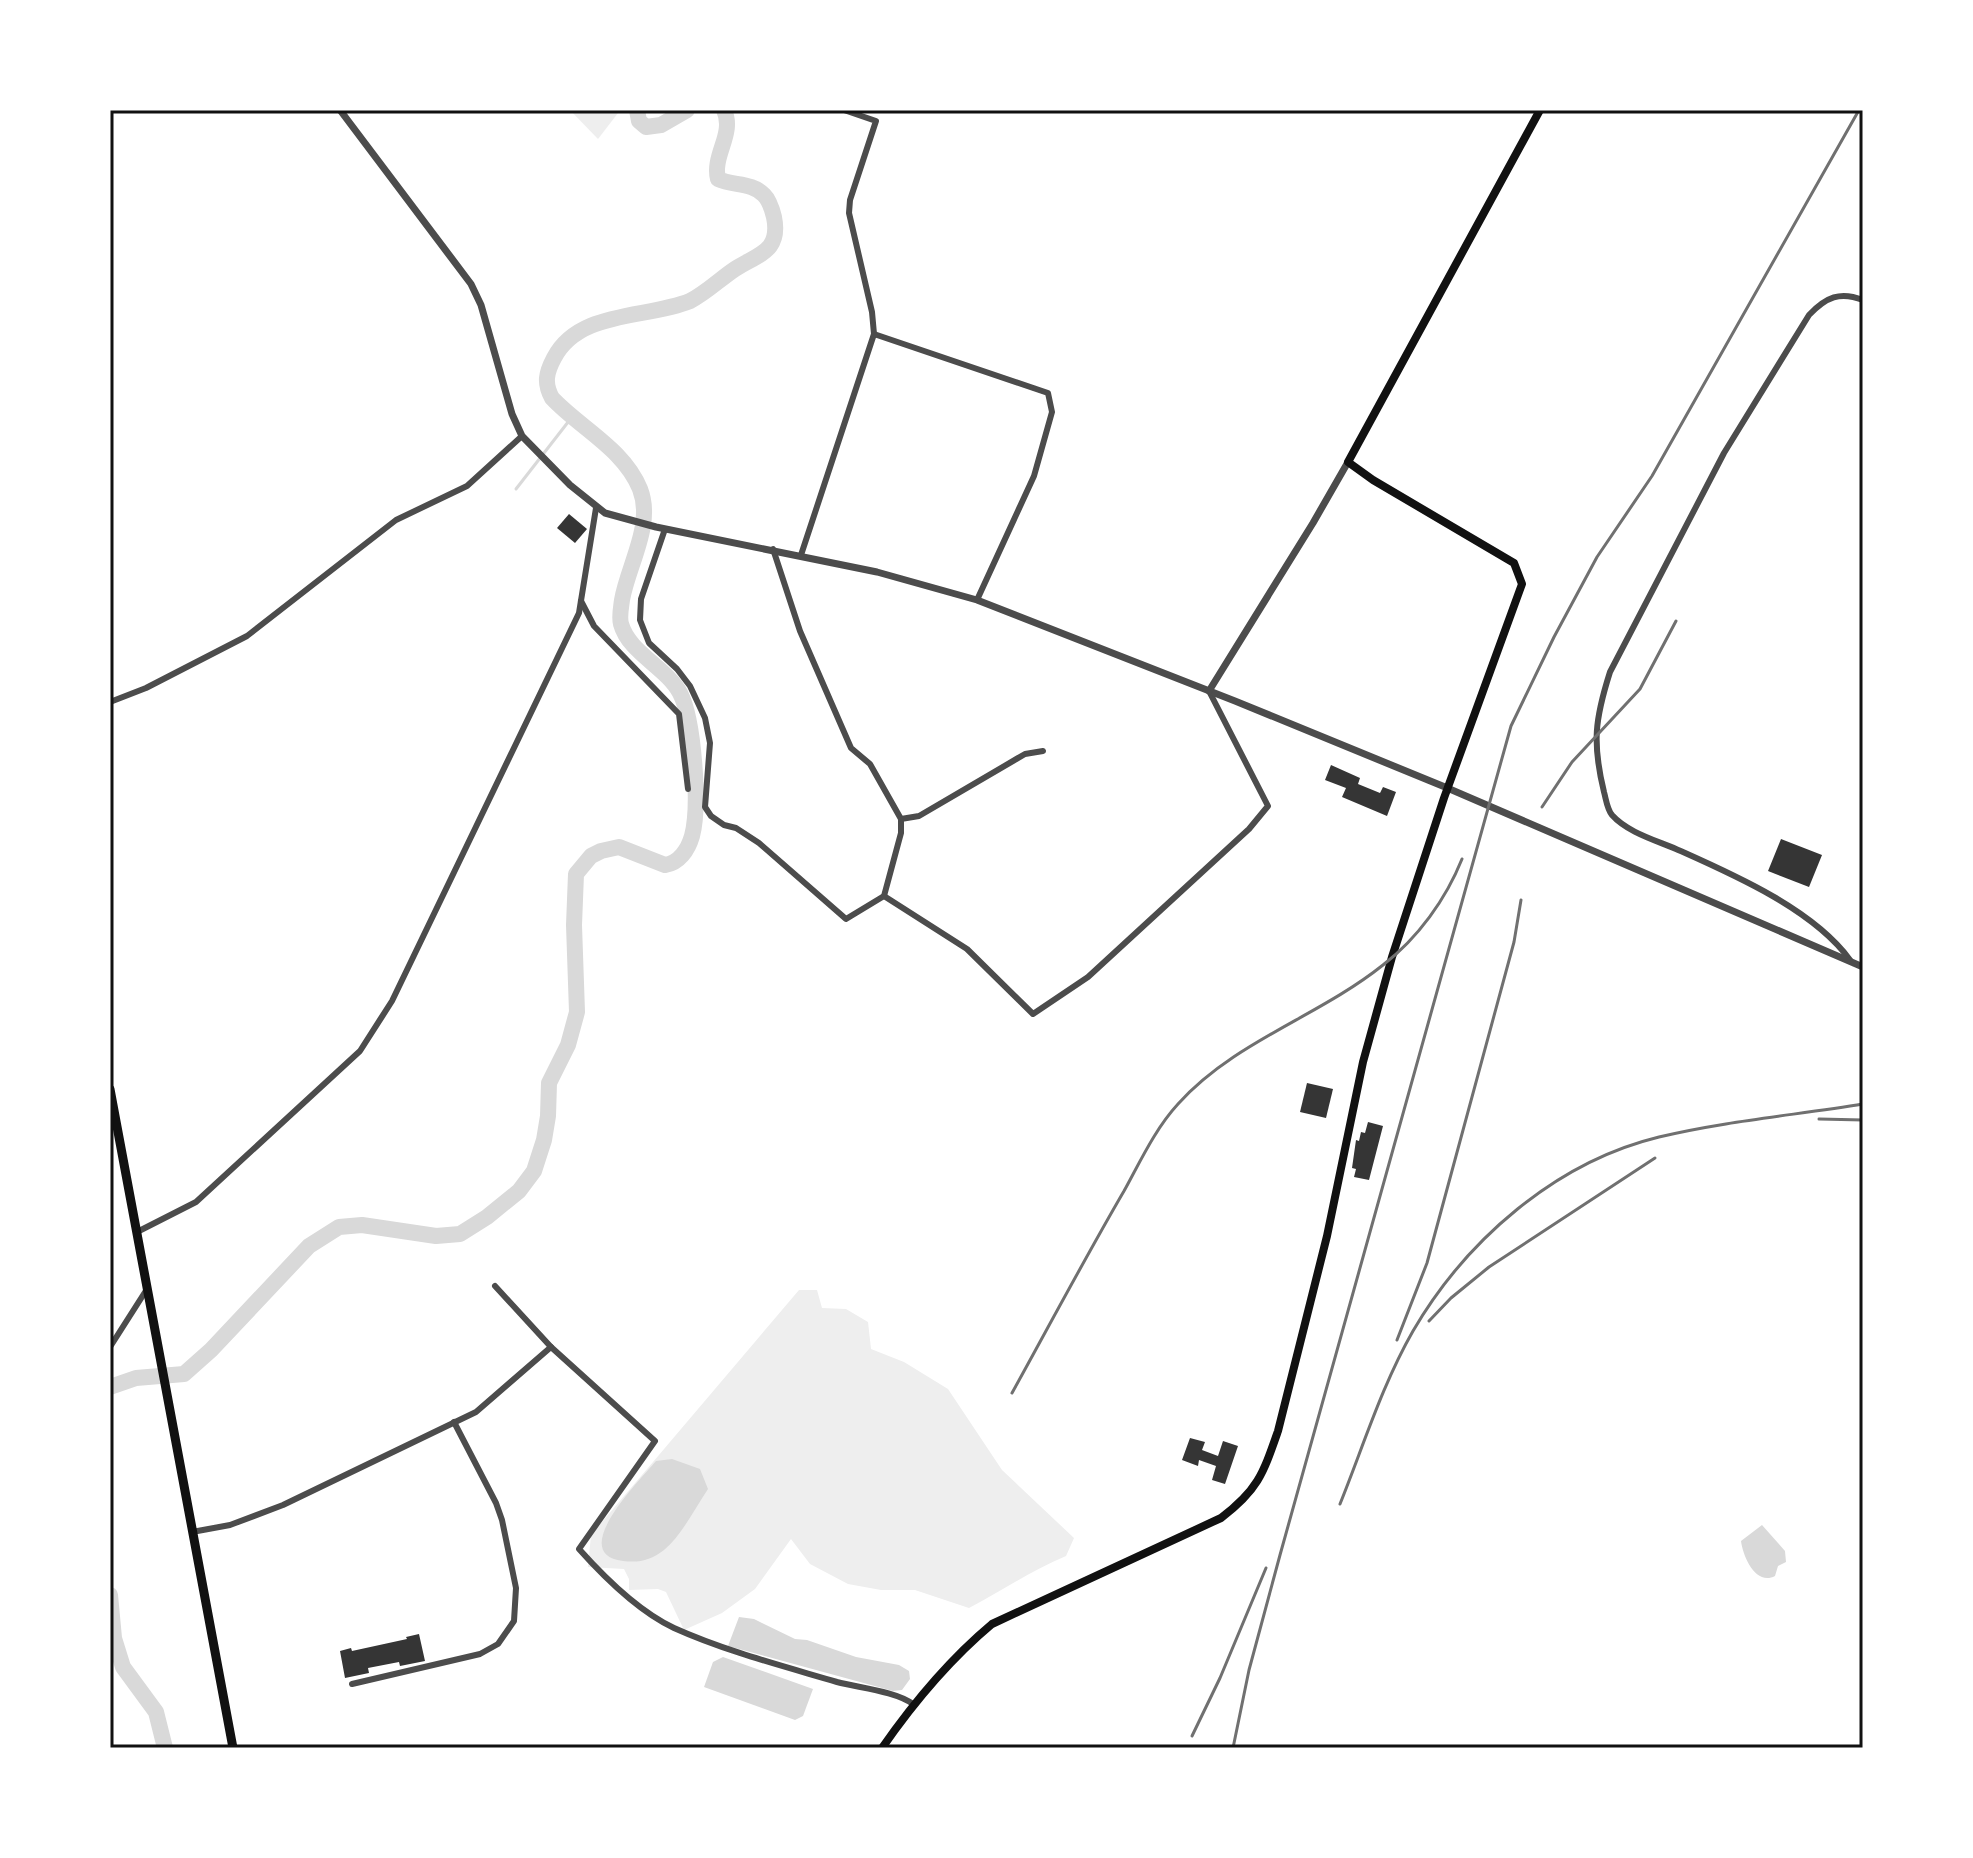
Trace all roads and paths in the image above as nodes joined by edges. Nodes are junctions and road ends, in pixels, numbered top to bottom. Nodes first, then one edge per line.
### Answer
1 (340, 110) edge
2 (844, 110) edge
3 (1540, 110) edge
4 (1863, 300) edge
5 (874, 334) junction
6 (522, 436) junction
7 (1348, 462) junction
8 (596, 508) junction
9 (660, 528) junction
10 (773, 549) junction
11 (801, 555) junction
12 (977, 600) junction
13 (581, 601) junction
14 (1209, 691) junction
15 (110, 702) edge
16 (1043, 751) dead end
17 (688, 789) dead end
18 (901, 819) junction
19 (884, 896) junction
20 (1851, 962) junction
21 (1863, 967) edge
22 (110, 1089) edge
23 (137, 1232) junction
24 (495, 1286) dead end
25 (147, 1288) junction
26 (110, 1347) edge
27 (551, 1347) junction
28 (454, 1422) junction
29 (192, 1532) junction
30 (352, 1684) dead end
31 (913, 1704) junction
32 (233, 1748) edge
33 (882, 1748) edge

1 - 6 street
2 - 5 street
3 - 7 main road
4 - 20 street
5 - 11 street
5 - 12 street
6 - 8 street
6 - 15 street
7 - 14 street
7 - 31 main road
8 - 9 street
8 - 13 street
9 - 10 street
9 - 19 street
10 - 11 street
10 - 18 street
11 - 12 street
12 - 14 street
13 - 17 street
13 - 23 street
14 - 19 street
14 - 20 street
16 - 18 street
18 - 19 street
20 - 21 street
22 - 23 main road
23 - 25 main road
24 - 27 street
25 - 26 street
25 - 29 main road
27 - 28 street
27 - 31 street
28 - 29 street
28 - 30 street
29 - 32 main road
31 - 33 main road

